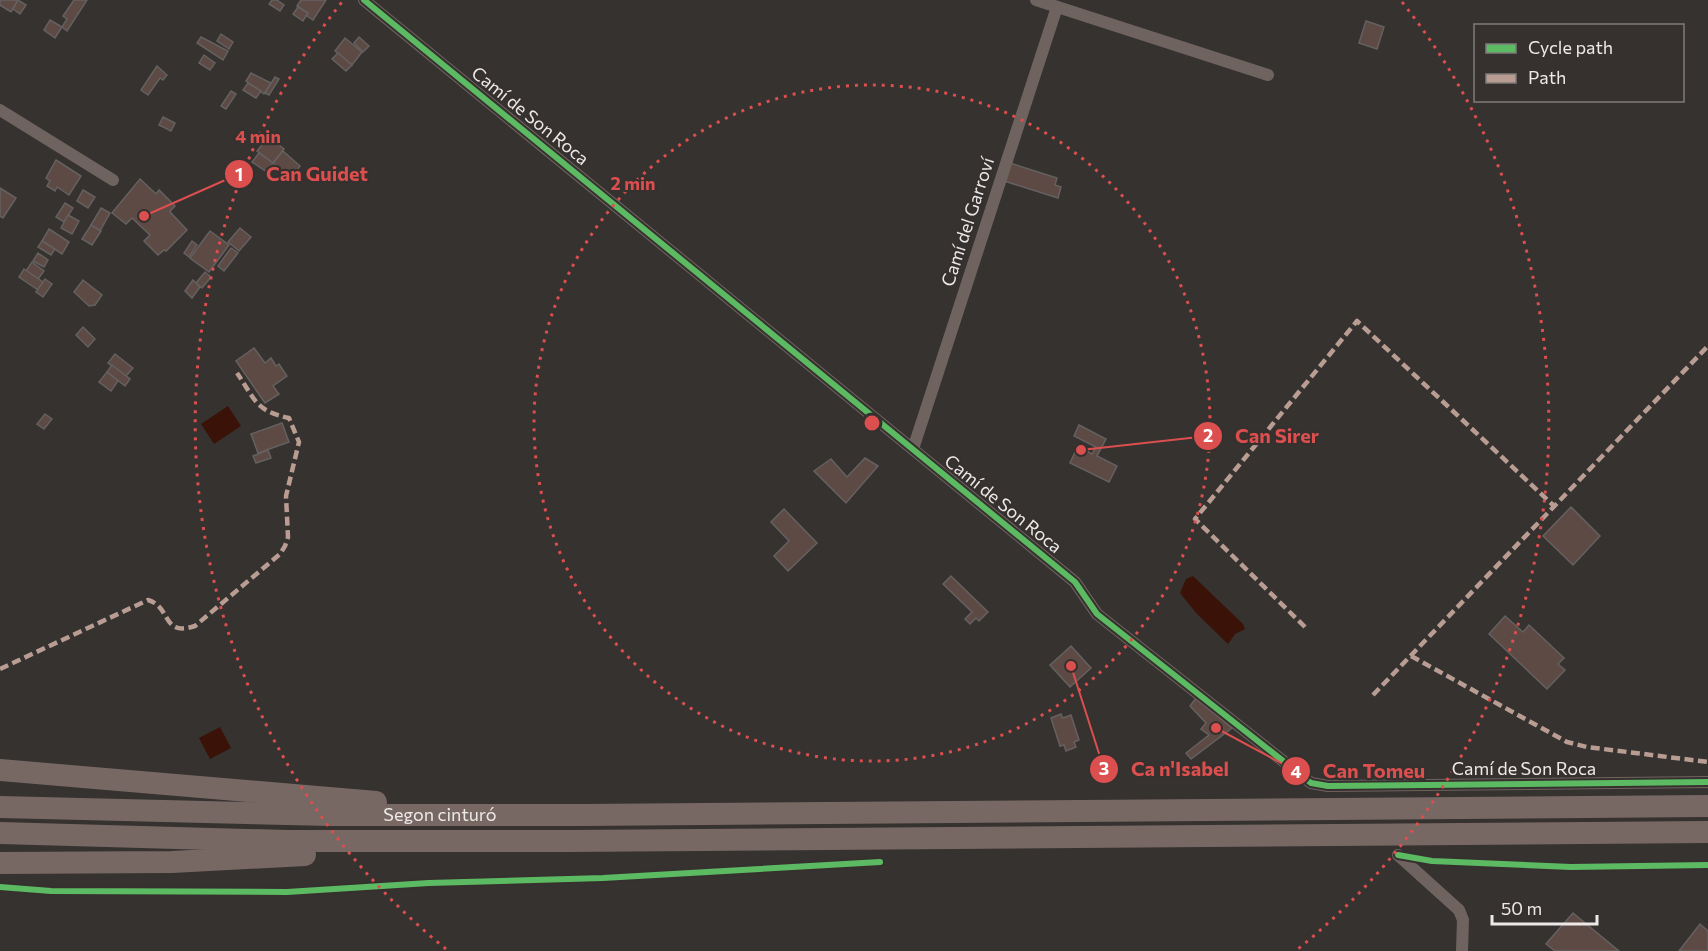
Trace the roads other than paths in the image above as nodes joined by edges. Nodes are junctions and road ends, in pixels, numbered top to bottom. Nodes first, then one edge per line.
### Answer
1 (364, 0) edge
2 (1036, 0) edge
3 (1057, 6) junction
4 (1268, 75) dead end
5 (0, 110) edge
6 (112, 180) dead end
7 (913, 449) junction
8 (0, 770) edge
9 (1708, 783) edge
10 (1708, 806) edge
11 (0, 807) edge
12 (508, 815) junction
13 (1637, 832) junction
14 (1708, 832) edge
15 (0, 833) edge
16 (491, 841) junction
17 (1708, 843) edge
18 (1398, 855) dead end
19 (0, 863) edge
20 (1462, 951) edge

1 - 7 street, Camí de Son Roca
2 - 3 street
3 - 4 street
3 - 7 street, Camí del Garroví
5 - 6 street
7 - 9 street, Camí de Son Roca
8 - 12 highway
10 - 12 highway, Segon cinturó
11 - 12 highway, Segon cinturó
13 - 14 highway
13 - 16 highway
13 - 17 highway
15 - 16 highway
16 - 19 highway
18 - 20 street

